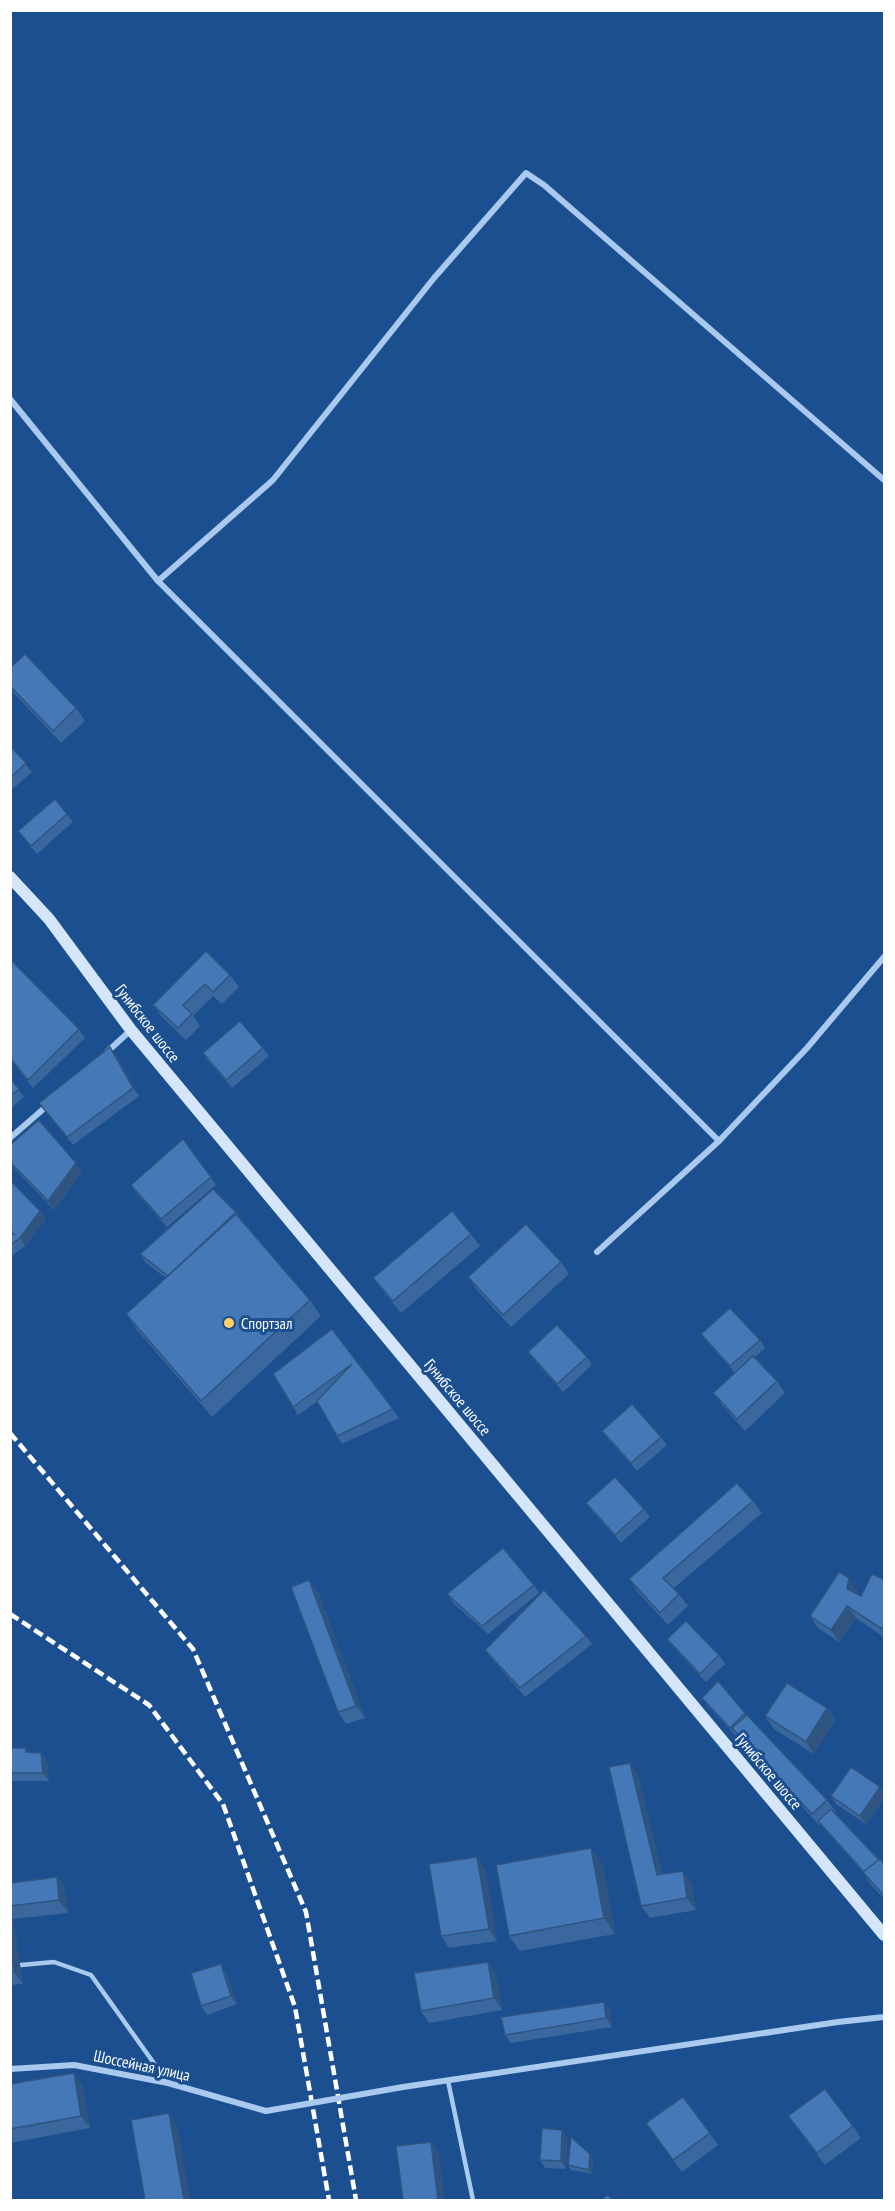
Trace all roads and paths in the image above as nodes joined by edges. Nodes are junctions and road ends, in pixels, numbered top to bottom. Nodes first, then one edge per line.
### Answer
1 (10, 399) edge
2 (885, 480) edge
3 (158, 581) junction
4 (10, 877) edge
5 (885, 957) edge
6 (131, 1030) junction
7 (105, 1053) edge
8 (54, 1100) edge
9 (10, 1138) edge
10 (719, 1141) junction
11 (597, 1252) dead end
12 (885, 1935) edge
13 (10, 1966) edge
14 (885, 2017) edge
15 (10, 2069) edge
16 (448, 2082) junction
17 (168, 2083) junction
18 (473, 2200) edge

1 - 3 street
2 - 3 street
3 - 10 street
4 - 6 main road, Гунибское шоссе
5 - 10 street
6 - 7 street
6 - 12 main road, Гунибское шоссе
8 - 9 street
10 - 11 street
13 - 17 lane
14 - 16 street
15 - 17 street, Шоссейная улица
16 - 17 street, Шоссейная улица, bridge
16 - 18 lane

